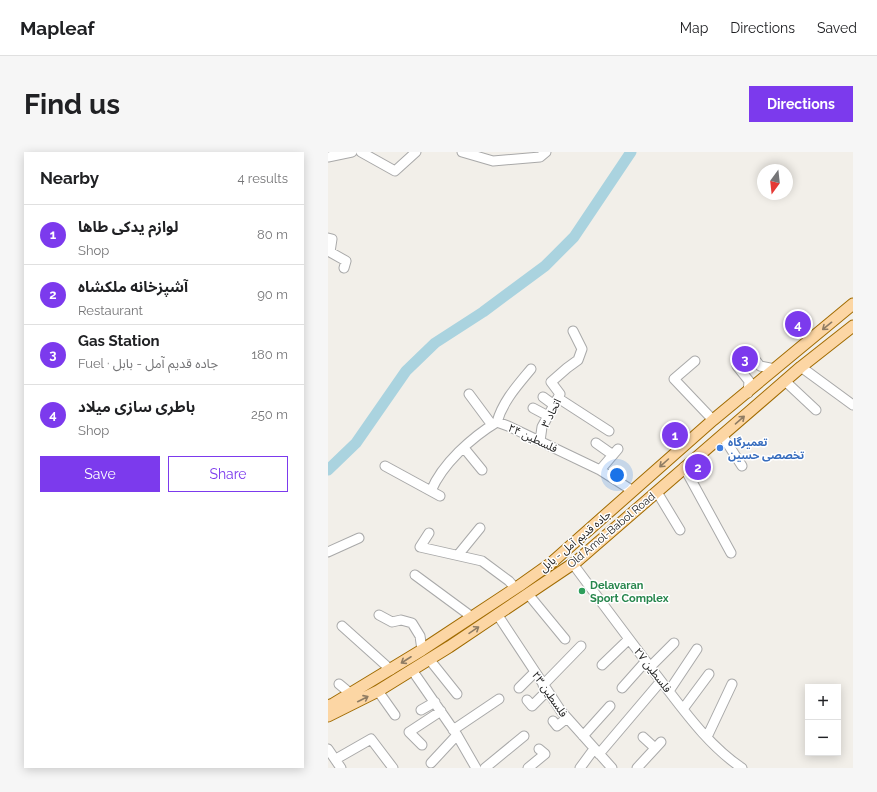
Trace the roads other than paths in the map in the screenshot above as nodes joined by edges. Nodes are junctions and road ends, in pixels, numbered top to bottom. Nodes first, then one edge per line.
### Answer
1 (352, 152) edge
2 (361, 152) edge
3 (416, 152) edge
4 (462, 152) edge
5 (546, 152) edge
6 (328, 156) edge
7 (328, 238) edge
8 (344, 268) dead end
9 (851, 307) edge
10 (852, 328) edge
11 (573, 331) dead end
12 (695, 362) dead end
13 (801, 367) junction
14 (531, 369) dead end
15 (775, 369) junction
16 (785, 381) junction
17 (748, 393) junction
18 (469, 394) dead end
19 (543, 397) dead end
20 (556, 402) junction
21 (851, 403) edge
22 (533, 408) dead end
23 (816, 410) dead end
24 (548, 416) junction
25 (713, 420) junction
26 (494, 423) junction
27 (609, 431) dead end
28 (722, 435) junction
29 (540, 441) junction
30 (596, 443) dead end
31 (464, 448) junction
32 (385, 466) dead end
33 (742, 466) dead end
34 (684, 467) junction
35 (482, 470) dead end
36 (600, 470) junction
37 (431, 491) junction
38 (633, 491) junction
39 (656, 492) junction
40 (440, 496) dead end
41 (480, 528) dead end
42 (680, 530) dead end
43 (429, 533) dead end
44 (359, 538) dead end
45 (328, 552) edge
46 (731, 553) dead end
47 (458, 555) junction
48 (573, 564) junction
49 (415, 575) dead end
50 (516, 588) junction
51 (528, 594) junction
52 (497, 614) junction
53 (379, 615) dead end
54 (472, 617) junction
55 (342, 626) dead end
56 (565, 639) dead end
57 (629, 639) junction
58 (674, 643) dead end
59 (581, 646) dead end
60 (422, 650) junction
61 (697, 650) dead end
62 (429, 659) junction
63 (648, 664) junction
64 (602, 665) dead end
65 (391, 670) junction
66 (412, 670) junction
67 (535, 672) junction
68 (709, 674) dead end
69 (661, 681) junction
70 (340, 684) dead end
71 (732, 684) dead end
72 (519, 688) dead end
73 (545, 688) junction
74 (622, 688) dead end
75 (378, 691) junction
76 (669, 691) junction
77 (351, 694) junction
78 (457, 694) dead end
79 (499, 699) dead end
80 (527, 700) dead end
81 (435, 702) junction
82 (328, 706) edge
83 (610, 706) dead end
84 (683, 709) junction
85 (421, 710) dead end
86 (441, 711) junction
87 (395, 715) dead end
88 (328, 716) edge
89 (567, 718) junction
90 (553, 721) dead end
91 (455, 732) junction
92 (524, 736) dead end
93 (583, 736) junction
94 (707, 736) junction
95 (643, 737) dead end
96 (422, 745) dead end
97 (539, 749) dead end
98 (597, 752) junction
99 (331, 754) edge
100 (431, 762) dead end
101 (737, 767) edge
102 (341, 768) edge
103 (393, 768) edge
104 (476, 768) edge
105 (484, 768) edge
106 (528, 768) edge
107 (580, 768) edge
108 (612, 768) edge
109 (637, 768) edge

1 - 6 street
2 - 3 street
4 - 5 street
7 - 8 street
9 -> 15 main road, جاده قدیم آمل - بابل
10 - 13 main road, Old Amol-Babol Road
11 - 20 street, اتحاد ۳
12 - 25 street
13 - 16 main road, Old Amol-Babol Road
13 - 21 street
14 - 26 street
15 - 17 main road, جاده قدیم آمل - بابل
15 - 17 street
16 - 23 street
28 -> 16 main road, Old Amol-Babol Road
17 - 25 main road, جاده قدیم آمل - بابل
18 - 26 street
19 - 20 street
20 - 24 street, اتحاد ۳
20 - 27 street
22 - 24 street
24 - 29 street, اتحاد ۳
25 -> 38 main road, جاده قدیم آمل - بابل
26 - 29 street, فلسطین ۲۴
26 - 31 street, فلسطین ۲۴
28 - 33 street
28 - 34 main road, Old Amol-Babol Road
29 - 36 street, فلسطین ۲۴
30 - 36 street
31 - 35 street
31 - 37 street, فلسطین ۲۴
32 - 37 street
34 - 39 main road, Old Amol-Babol Road
34 - 46 street
36 - 38 street, فلسطین ۲۴
37 - 40 street
38 - 50 main road, جاده قدیم آمل - بابل
39 - 42 street
39 - 48 main road, Old Amol-Babol Road
41 - 47 street
43 - 47 street
44 - 45 street
47 - 50 street
48 - 51 main road, Old Amol-Babol Road
48 - 57 street, فلسطین ۲۷
49 - 54 street
50 - 54 main road, جاده قدیم آمل - بابل
51 - 52 main road, Old Amol-Babol Road
51 - 56 street
62 -> 52 main road, Old Amol-Babol Road
52 - 67 street, فلسطین ۲۳
53 - 60 street
54 - 60 main road, جاده قدیم آمل - بابل
55 - 65 street
57 - 63 street, فلسطین ۲۷
57 - 64 street
58 - 63 street
59 - 73 street
60 -> 65 main road, جاده قدیم آمل - بابل
61 - 76 street
62 - 66 main road, Old Amol-Babol Road
62 - 78 street
63 - 69 street, فلسطین ۲۷
63 - 74 street
65 - 77 main road, جاده قدیم آمل - بابل
66 - 75 main road, Old Amol-Babol Road
66 - 81 street
67 - 72 street
67 - 73 street, فلسطین ۲۳
68 - 84 street
69 - 76 street, فلسطین ۲۷
69 - 98 street
70 - 77 street
71 - 94 street
73 - 80 street
73 - 89 street, فلسطین ۲۳
75 - 87 street
88 -> 75 main road, Old Amol-Babol Road
76 - 84 street, فلسطین ۲۷
77 - 82 main road, جاده قدیم آمل - بابل
79 - 91 street
81 - 85 street
81 - 86 street
83 - 93 street
84 - 94 street, فلسطین ۲۷
86 - 91 street
86 - 96 street
89 - 90 street
89 - 93 street, فلسطین ۲۳
91 - 100 street
91 - 104 street
92 - 105 street
93 - 98 street, فلسطین ۲۳
94 - 101 street, فلسطین ۲۷
95 - 109 street
97 - 106 street
98 - 107 street
98 - 108 street, فلسطین ۲۳
99 - 102 street
99 - 103 street

